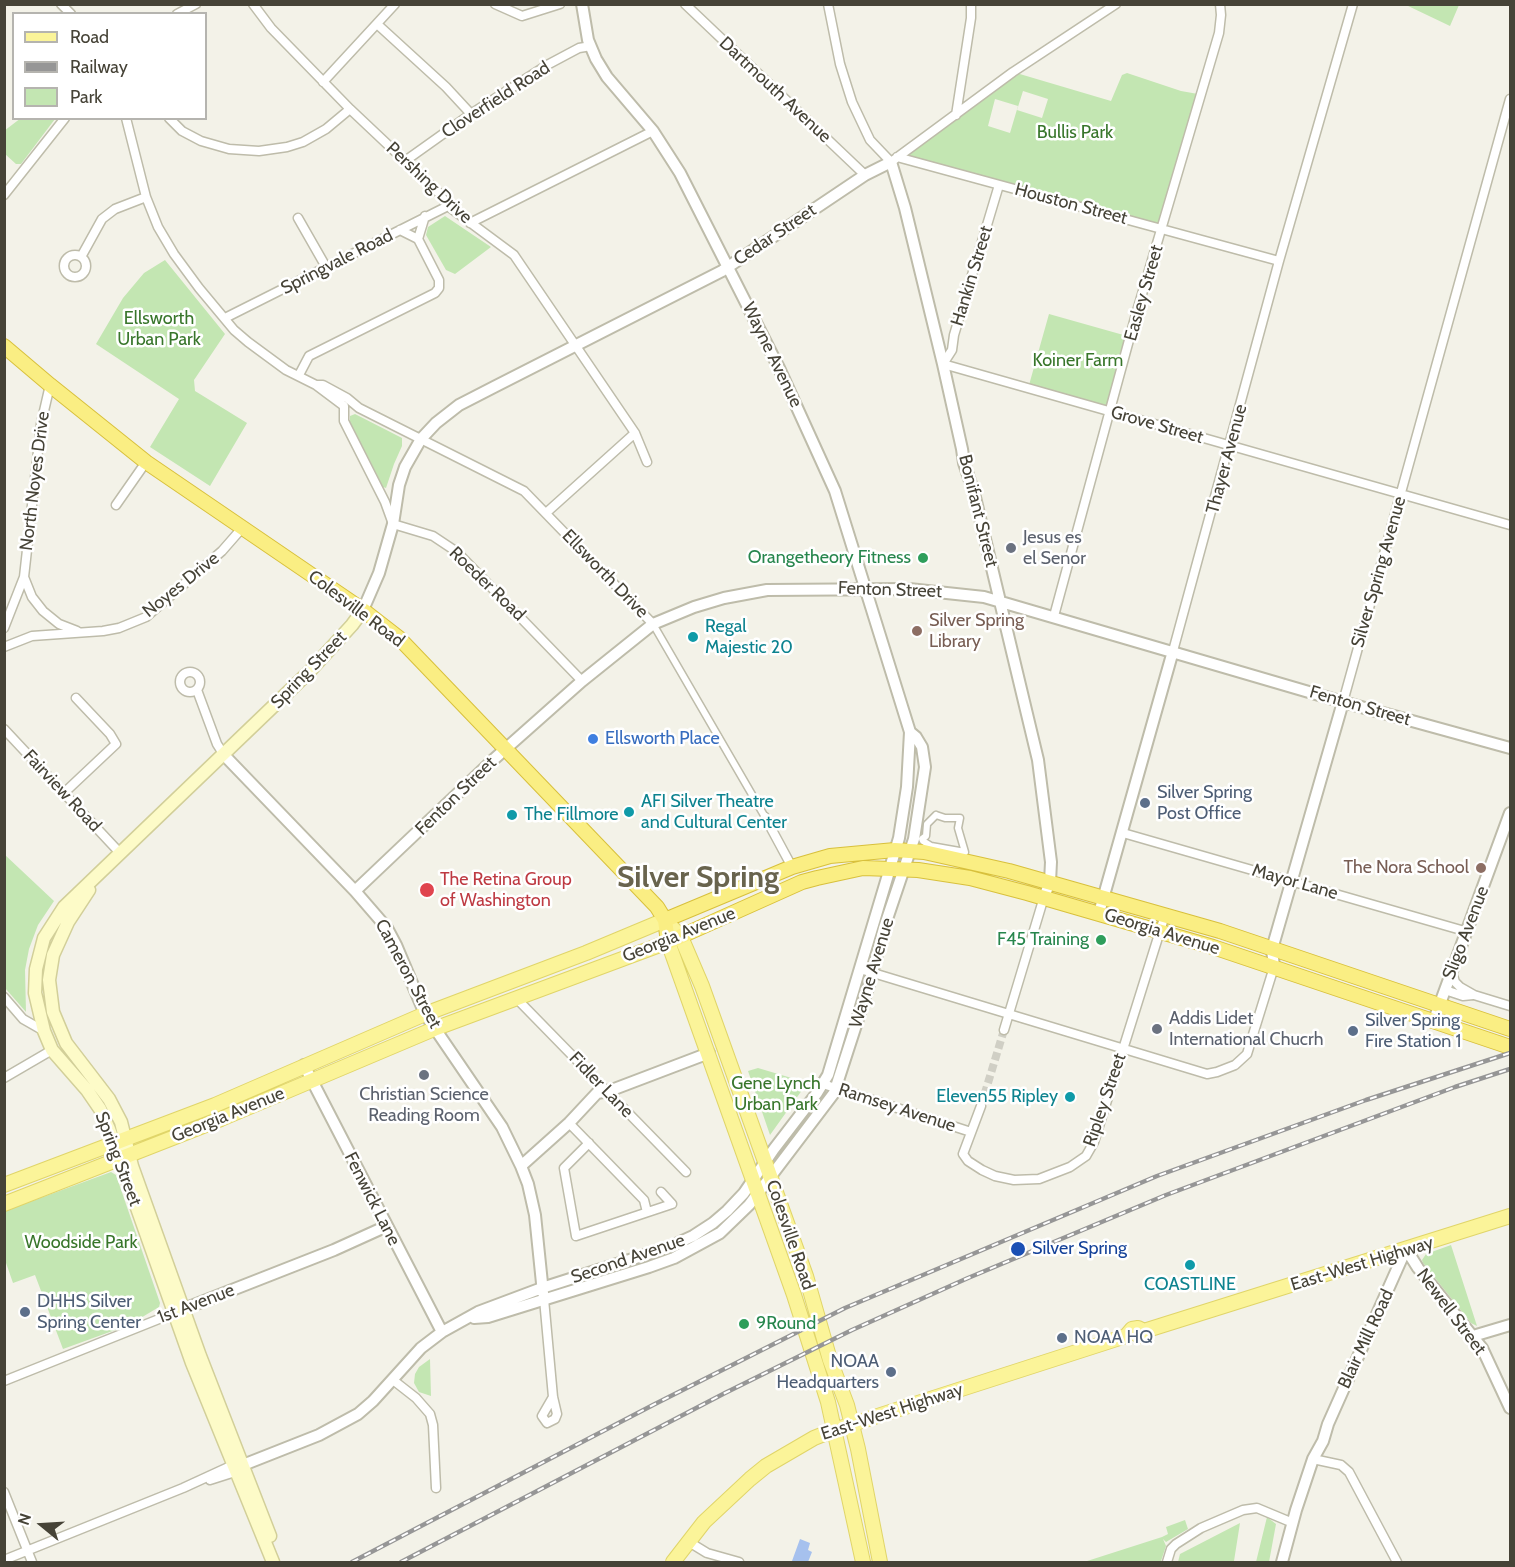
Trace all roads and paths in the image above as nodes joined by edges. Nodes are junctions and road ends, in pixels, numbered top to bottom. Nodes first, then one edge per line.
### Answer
1 (196, 4) edge
2 (253, 4) edge
3 (395, 4) edge
4 (495, 4) edge
5 (560, 4) edge
6 (582, 4) edge
7 (684, 4) edge
8 (828, 4) edge
9 (971, 4) edge
10 (1116, 4) edge
11 (1220, 4) edge
12 (1353, 4) edge
13 (181, 12) edge
14 (377, 24) junction
15 (591, 46) junction
16 (323, 82) junction
17 (1510, 99) edge
18 (350, 109) junction
19 (471, 114) junction
20 (956, 115) junction
21 (63, 120) edge
22 (127, 120) edge
23 (171, 120) edge
24 (653, 131) junction
25 (894, 160) junction
26 (405, 161) junction
27 (865, 175) junction
28 (999, 185) junction
29 (4, 195) edge
30 (146, 197) junction
31 (448, 206) junction
32 (425, 216) junction
33 (298, 218) dead end
34 (470, 223) junction
35 (1162, 229) junction
36 (400, 230) junction
37 (418, 239) junction
38 (81, 257) dead end
39 (1279, 261) junction
40 (728, 266) junction
41 (326, 267) junction
42 (225, 318) junction
43 (577, 346) junction
44 (7, 353) edge
45 (943, 364) junction
46 (299, 375) junction
47 (50, 385) junction
48 (316, 385) junction
49 (1111, 412) junction
50 (634, 433) junction
51 (421, 439) junction
52 (1230, 446) junction
53 (146, 462) junction
54 (647, 462) dead end
55 (1401, 494) junction
56 (116, 505) dead end
57 (546, 513) junction
58 (393, 524) junction
59 (1510, 525) edge
60 (243, 527) junction
61 (24, 577) junction
62 (867, 588) junction
63 (1000, 601) junction
64 (363, 610) junction
65 (1054, 616) junction
66 (653, 624) junction
67 (4, 628) edge
68 (80, 632) junction
69 (4, 647) edge
70 (1173, 651) junction
71 (582, 681) junction
72 (197, 690) dead end
73 (76, 698) dead end
74 (1343, 702) junction
75 (4, 729) edge
76 (910, 732) junction
77 (1510, 748) edge
78 (505, 750) junction
79 (224, 755) junction
80 (64, 792) junction
81 (1510, 813) edge
82 (936, 815) joint
83 (765, 817) joint
84 (1123, 833) junction
85 (895, 850) junction
86 (910, 851) junction
87 (120, 853) junction
88 (792, 867) junction
89 (897, 869) junction
90 (1292, 881) junction
91 (1050, 882) junction
92 (355, 891) junction
93 (1044, 897) junction
94 (1103, 897) junction
95 (1099, 913) junction
96 (1165, 915) junction
97 (665, 920) junction
98 (1160, 931) junction
99 (1468, 932) junction
100 (681, 937) junction
101 (668, 942) junction
102 (1272, 949) junction
103 (1274, 967) junction
104 (860, 969) junction
105 (537, 972) junction
106 (1452, 972) junction
107 (872, 974) junction
108 (1370, 981) junction
109 (1445, 990) junction
110 (1474, 995) junction
111 (1510, 996) edge
112 (4, 997) edge
113 (1365, 997) junction
114 (516, 998) junction
115 (1501, 1002) junction
116 (1440, 1004) junction
117 (1510, 1006) edge
118 (486, 1009) junction
119 (426, 1014) junction
120 (1008, 1015) junction
121 (1434, 1020) junction
122 (434, 1029) junction
123 (1510, 1029) edge
124 (1004, 1030) tunnel mouth
125 (44, 1031) junction
126 (1510, 1047) edge
127 (1122, 1048) junction
128 (52, 1050) junction
129 (709, 1053) junction
130 (304, 1065) junction
131 (4, 1078) edge
132 (312, 1081) junction
133 (823, 1084) junction
134 (836, 1089) junction
135 (609, 1091) junction
136 (981, 1106) tunnel mouth
137 (569, 1123) junction
138 (971, 1132) junction
139 (119, 1140) junction
140 (589, 1143) junction
141 (124, 1157) junction
142 (765, 1163) junction
143 (521, 1166) junction
144 (686, 1172) dead end
145 (770, 1177) junction
146 (4, 1185) edge
147 (755, 1188) junction
148 (661, 1192) dead end
149 (4, 1204) edge
150 (647, 1212) junction
151 (1510, 1216) edge
152 (387, 1226) junction
153 (1407, 1249) junction
154 (618, 1270) junction
155 (542, 1288) junction
156 (544, 1299) junction
157 (178, 1311) junction
158 (466, 1319) junction
159 (1510, 1325) edge
160 (442, 1332) junction
161 (1473, 1336) junction
162 (393, 1380) junction
163 (4, 1381) edge
164 (552, 1397) dead end
165 (1510, 1408) edge
166 (852, 1424) junction
167 (834, 1430) junction
168 (1315, 1456) junction
169 (237, 1468) junction
170 (436, 1488) dead end
171 (4, 1492) edge
172 (1293, 1523) junction
173 (689, 1542) junction
174 (27, 1550) junction
175 (4, 1560) edge
176 (1283, 1562) edge
177 (32, 1563) edge
178 (273, 1563) edge
179 (280, 1563) edge
180 (673, 1563) edge
181 (685, 1563) edge
182 (740, 1563) edge
183 (863, 1563) edge
184 (880, 1563) edge
185 (1167, 1563) edge
186 (1397, 1563) edge

1 - 13 street
2 - 16 street, Pershing Drive
3 - 14 street
4 - 5 street
6 - 15 street, Wayne Avenue
7 - 27 street, Dartmouth Avenue
8 - 25 street, Bonifant Street
9 - 20 street
10 - 20 street, Cedar Street
11 - 35 street, Easley Street
12 - 39 street, Thayer Avenue
14 - 16 street
14 - 19 street
15 - 19 street, Cloverfield Road
15 - 24 street, Wayne Avenue
16 - 18 street, Pershing Drive
17 - 55 street, Silver Spring Avenue
18 - 23 street
18 - 26 street, Pershing Drive
19 - 26 street, Cloverfield Road
20 - 25 street, Cedar Street
21 - 29 street
22 - 30 street, Ellsworth Drive
24 - 34 street
24 - 40 street, Wayne Avenue
25 - 27 street, Cedar Street
25 - 28 street, Houston Street
25 - 45 street, Bonifant Street
26 - 31 street, Pershing Drive
27 - 40 street, Cedar Street
28 - 35 street, Houston Street
28 - 45 street, Hankin Street
30 - 38 street
30 - 42 street, Ellsworth Drive
31 - 32 street, Springvale Road
31 - 34 street, Pershing Drive
32 - 36 street, Springvale Road
32 - 37 street
33 - 41 street
34 - 43 street, Pershing Drive
35 - 39 street, Houston Street
35 - 49 street, Easley Street
36 - 37 street
36 - 41 street, Springvale Road
37 - 46 street
39 - 52 street, Thayer Avenue
40 - 43 street, Cedar Street
40 - 62 street, Wayne Avenue
41 - 42 street, Springvale Road
42 - 46 street, Ellsworth Drive
43 - 50 street, Pershing Drive
43 - 51 street, Cedar Street
44 - 47 highway, Colesville Road
45 - 49 street, Grove Street
45 - 63 street, Bonifant Street
46 - 48 street, Ellsworth Drive
47 - 53 highway, Colesville Road
47 - 61 street, North Noyes Drive
48 - 51 street, Ellsworth Drive
48 - 58 street, Ellsworth Drive
49 - 52 street, Grove Street
49 - 65 street, Easley Street
50 - 54 street, Pershing Drive
50 - 57 street
51 - 57 street, Ellsworth Drive
51 - 58 street, Spring Street
52 - 55 street, Grove Street
52 - 70 street, Thayer Avenue
53 - 56 street
53 - 60 highway, Colesville Road
55 - 59 street, Grove Street
55 - 74 street, Silver Spring Avenue
57 - 66 street, Ellsworth Drive
58 - 64 street, Spring Street
58 - 71 street, Roeder Road
60 - 64 highway, Colesville Road
60 - 68 street, Noyes Drive
61 - 67 street, North Noyes Drive
61 - 68 street, North Noyes Drive
62 - 63 street, Fenton Street
62 - 66 street, Fenton Street
62 - 76 street, Wayne Avenue
63 - 65 street, Fenton Street
63 - 91 street, Bonifant Street
64 - 78 highway, Colesville Road
64 - 79 main road, Spring Street
65 - 70 street, Fenton Street
66 - 71 street, Fenton Street
66 - 83 street, Ellsworth Drive
68 - 69 street, Noyes Drive
70 - 74 street, Fenton Street
70 - 84 street, Thayer Avenue
71 - 78 street, Fenton Street
72 - 79 street, Cameron Street
73 - 80 street
74 - 77 street, Fenton Street
74 - 90 street, Silver Spring Avenue
75 - 80 street, Fairview Road
76 - 85 street, Wayne Avenue
76 - 86 street, Wayne Avenue
78 - 92 street, Fenton Street
78 - 97 highway, Colesville Road
79 - 87 main road, Spring Street
79 - 92 street, Cameron Street
80 - 87 street, Fairview Road
81 - 99 street, Sligo Avenue
82 - 82 street
83 - 88 street, Ellsworth Drive
84 - 90 street, Mayor Lane
84 - 94 street, Thayer Avenue
85 - 86 highway, Georgia Avenue
85 - 88 highway, Georgia Avenue
85 - 89 street, Wayne Avenue
86 - 89 street, Wayne Avenue
86 - 91 highway, Georgia Avenue
87 - 125 main road, Spring Street
87 - 139 main road, Spring Street
88 - 97 highway, Georgia Avenue
89 - 93 highway, Georgia Avenue
89 - 100 highway, Georgia Avenue
89 - 104 street, Wayne Avenue
89 - 107 street, Wayne Avenue
90 - 99 street, Mayor Lane
90 - 102 street, Silver Spring Avenue
91 - 93 street, Bonifant Street
91 - 94 highway, Georgia Avenue
92 - 119 street, Cameron Street
93 - 95 highway, Georgia Avenue
93 - 120 street, Bonifant Street
94 - 95 street, Thayer Avenue
94 - 96 highway, Georgia Avenue
95 - 98 highway, Georgia Avenue
96 - 98 street, Ripley Street
96 - 102 highway, Georgia Avenue
97 - 100 main road, Colesville Road
97 - 101 highway, Colesville Road
97 - 105 main road, Georgia Avenue
98 - 103 highway, Georgia Avenue
98 - 127 street, Ripley Street
99 - 106 street, Sligo Avenue
100 - 101 highway, Georgia Avenue
100 - 142 main road, Colesville Road
101 - 114 main road, Georgia Avenue
101 - 129 main road, Colesville Road
102 - 103 street, Silver Spring Avenue
102 - 108 highway, Georgia Avenue
103 - 113 highway, Georgia Avenue
103 - 127 street, Silver Spring Avenue
104 - 107 street
104 - 133 street, Wayne Avenue
105 - 118 main road
105 - 119 main road, Georgia Avenue
106 - 109 street, Sligo Avenue
106 - 110 street
107 - 120 street
107 - 134 street, Wayne Avenue
108 - 113 highway
108 - 116 highway, Georgia Avenue
109 - 110 street
109 - 116 street, Sligo Avenue
110 - 115 street
111 - 115 street
112 - 125 street
113 - 121 highway, Georgia Avenue
114 - 118 main road, Georgia Avenue
114 - 135 street, Fidler Lane
115 - 117 street
116 - 121 street, Sligo Avenue
116 - 123 highway, Georgia Avenue
118 - 122 main road, Georgia Avenue
119 - 122 street, Cameron Street
119 - 130 main road, Georgia Avenue
120 - 124 street, Bonifant Street
120 - 127 street
121 - 126 highway, Georgia Avenue
122 - 132 main road, Georgia Avenue
122 - 143 street, Cameron Street
125 - 128 main road, Spring Street
127 - 138 street, Ripley Street
128 - 131 street
128 - 139 main road, Spring Street
129 - 135 street
129 - 147 main road, Colesville Road
130 - 132 street, Fenwick Lane
130 - 139 main road, Georgia Avenue
132 - 141 main road, Georgia Avenue
132 - 152 street, Fenwick Lane
133 - 134 street, Ramsey Avenue
133 - 142 street, Wayne Avenue
134 - 138 street, Ramsey Avenue
134 - 145 street, Wayne Avenue
135 - 137 street
135 - 144 street, Fidler Lane
136 - 138 street
137 - 140 street
137 - 143 street
139 - 141 main road, Spring Street
139 - 146 main road, Georgia Avenue
140 - 150 street
140 - 150 street
141 - 149 main road, Georgia Avenue
141 - 157 main road, Spring Street
142 - 145 main road, Colesville Road
142 - 147 street, Second Avenue
143 - 155 street, Cameron Street
145 - 147 street, Wayne Avenue
145 - 166 main road, Colesville Road
147 - 154 street, Second Avenue
147 - 167 main road, Colesville Road
148 - 150 street
151 - 153 main road, East-West Highway
152 - 157 street, 1st Avenue
152 - 160 street, Fenwick Lane
153 - 161 street, Newell Street
153 - 166 main road, East-West Highway
153 - 168 street, Blair Mill Road
154 - 155 street, Second Avenue
154 - 156 street, Second Avenue
155 - 156 street, Cameron Street
155 - 158 street, Second Avenue
156 - 158 street, Second Avenue
156 - 164 street
157 - 163 street, 1st Avenue
157 - 169 main road, Spring Street
158 - 160 street, Second Avenue
159 - 161 street
160 - 162 street, Second Avenue
161 - 165 street, Newell Street
162 - 169 street, Second Avenue
162 - 170 street
166 - 167 main road, East-West Highway
166 - 184 main road, Colesville Road
167 - 173 main road, East-West Highway
167 - 183 main road, Colesville Road
168 - 172 street, Blair Mill Road
168 - 186 street
169 - 174 street, Second Avenue
169 - 178 main road, Spring Street
169 - 179 main road, Spring Street
171 - 174 street
172 - 176 street, Blair Mill Road
172 - 185 street
173 - 180 main road, East-West Highway
173 - 181 main road, East-West Highway
173 - 182 street
174 - 175 street, Second Avenue
174 - 177 street

